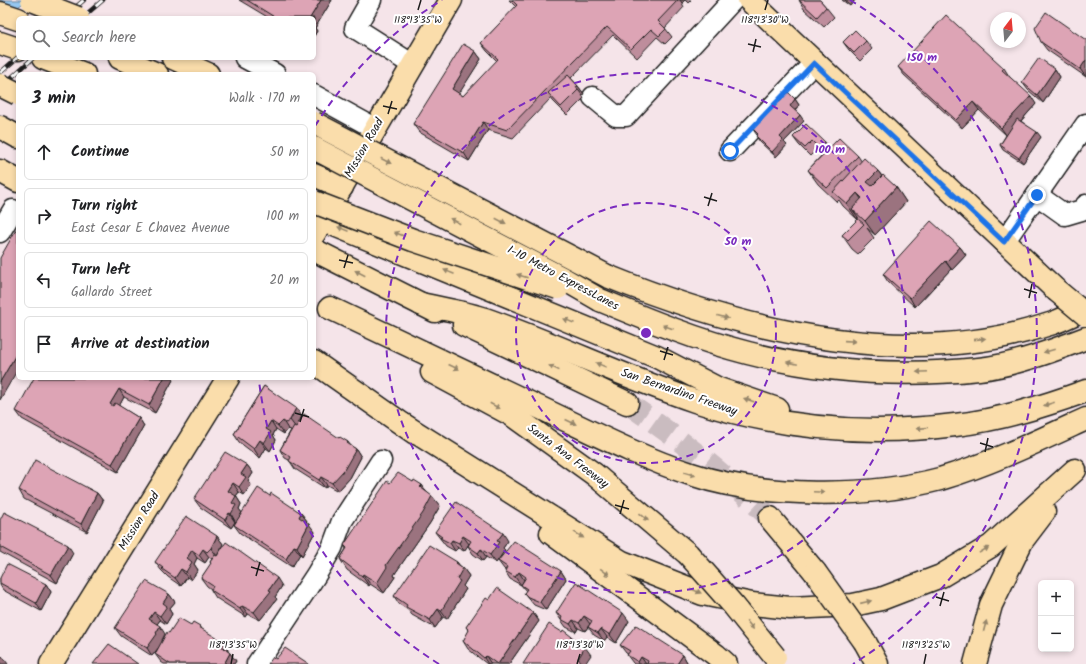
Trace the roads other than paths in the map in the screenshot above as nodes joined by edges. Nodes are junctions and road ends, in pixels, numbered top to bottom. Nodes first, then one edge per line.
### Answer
1 (32, 0) edge
2 (371, 0) edge
3 (451, 0) edge
4 (733, 0) edge
5 (749, 0) edge
6 (0, 13) edge
7 (73, 16) edge
8 (16, 18) edge
9 (0, 43) edge
10 (16, 48) edge
11 (49, 60) edge
12 (125, 60) edge
13 (177, 60) edge
14 (250, 60) edge
15 (814, 63) junction
16 (413, 65) junction
17 (79, 71) edge
18 (0, 72) edge
19 (152, 72) edge
20 (204, 72) edge
21 (271, 72) edge
22 (16, 77) edge
23 (0, 85) edge
24 (16, 93) edge
25 (316, 96) edge
26 (593, 97) dead end
27 (316, 124) edge
28 (1086, 124) edge
29 (0, 127) edge
30 (376, 128) junction
31 (16, 136) edge
32 (316, 149) edge
33 (730, 151) dead end
34 (0, 171) edge
35 (316, 176) edge
36 (16, 180) edge
37 (342, 187) junction
38 (1037, 195) junction
39 (1086, 205) edge
40 (15, 211) edge
41 (317, 219) edge
42 (0, 232) edge
43 (1004, 242) junction
44 (316, 251) edge
45 (600, 300) junction
46 (322, 304) edge
47 (421, 304) junction
48 (1086, 309) edge
49 (1086, 315) edge
50 (1086, 338) edge
51 (316, 363) edge
52 (227, 380) edge
53 (1086, 391) edge
54 (627, 403) tunnel mouth
55 (1086, 419) edge
56 (404, 425) junction
57 (868, 429) junction
58 (382, 461) dead end
59 (1081, 465) edge
60 (770, 518) tunnel mouth
61 (778, 661) edge
62 (51, 664) edge
63 (257, 664) edge
64 (726, 664) edge
65 (877, 664) edge
66 (976, 664) edge

1 - 7 main road, bridge
2 - 16 street
3 - 16 main road, Mission Road
4 - 26 street
5 - 15 main road
6 - 8 main road
9 - 10 main road
11 - 17 main road
12 - 19 main road
13 - 20 main road
14 - 21 street
15 - 33 street
15 - 43 main road
16 - 30 main road, Mission Road
18 - 22 main road
23 - 24 main road, bridge
25 - 30 street
27 -> 48 main road, I-10 Metro ExpressLanes, bridge
28 - 38 street
29 - 31 main road
30 - 37 main road, Mission Road
45 -> 32 main road, I-10 Metro ExpressLanes, bridge
34 - 36 main road
35 - 37 main road
37 - 41 main road, Mission Road
38 - 39 street
38 - 43 street
40 - 42 street
45 -> 41 main road, bridge
57 -> 41 main road
43 - 49 main road, bridge
47 -> 44 main road
50 -> 45 main road, I-10 Metro ExpressLanes
46 -> 55 main road
46 -> 61 main road, Santa Ana Freeway, bridge
54 -> 47 main road
57 -> 47 main road, San Bernardino Freeway
51 - 56 main road
52 - 62 main road, Mission Road
53 -> 57 main road, San Bernardino Freeway
56 -> 59 main road
56 -> 64 main road
58 - 63 street
66 -> 59 main road
60 - 65 main road, bridge

